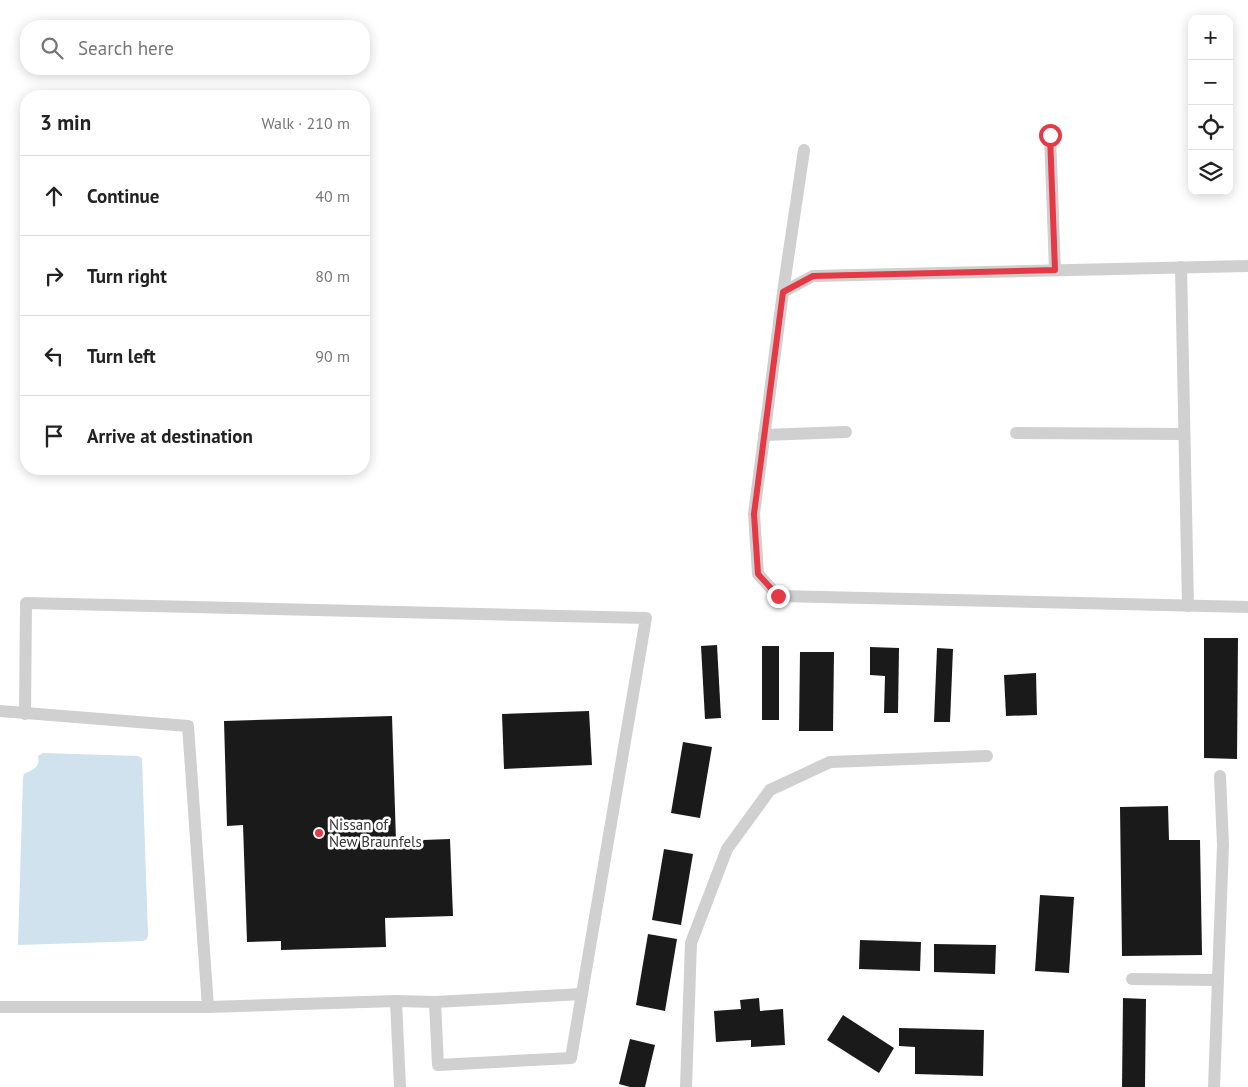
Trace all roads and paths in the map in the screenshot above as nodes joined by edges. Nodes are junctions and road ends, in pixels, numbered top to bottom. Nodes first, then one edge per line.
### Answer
1 (1050, 135) dead end
2 (804, 150) dead end
3 (1248, 266) edge
4 (1180, 267) junction
5 (1055, 270) junction
6 (783, 292) junction
7 (846, 432) dead end
8 (1016, 433) dead end
9 (1184, 434) junction
10 (764, 435) junction
11 (1188, 606) junction
12 (1248, 608) edge
13 (0, 711) edge
14 (25, 714) junction
15 (987, 756) dead end
16 (1220, 776) dead end
17 (1132, 979) dead end
18 (1218, 980) junction
19 (582, 994) junction
20 (396, 1001) junction
21 (435, 1002) junction
22 (0, 1007) edge
23 (208, 1007) junction
24 (400, 1087) edge
25 (686, 1087) edge
26 (1214, 1087) edge

1 - 5 lane
2 - 6 lane
3 - 4 lane
4 - 5 lane
4 - 9 lane
5 - 6 lane
6 - 10 lane
7 - 10 lane
8 - 9 lane
9 - 11 lane
10 - 11 lane
11 - 12 lane
13 - 14 lane
14 - 19 lane
14 - 23 lane
15 - 25 lane
16 - 18 lane
17 - 18 lane
18 - 26 lane
19 - 21 lane
19 - 21 lane
20 - 21 lane
20 - 23 lane
20 - 24 lane
22 - 23 lane

